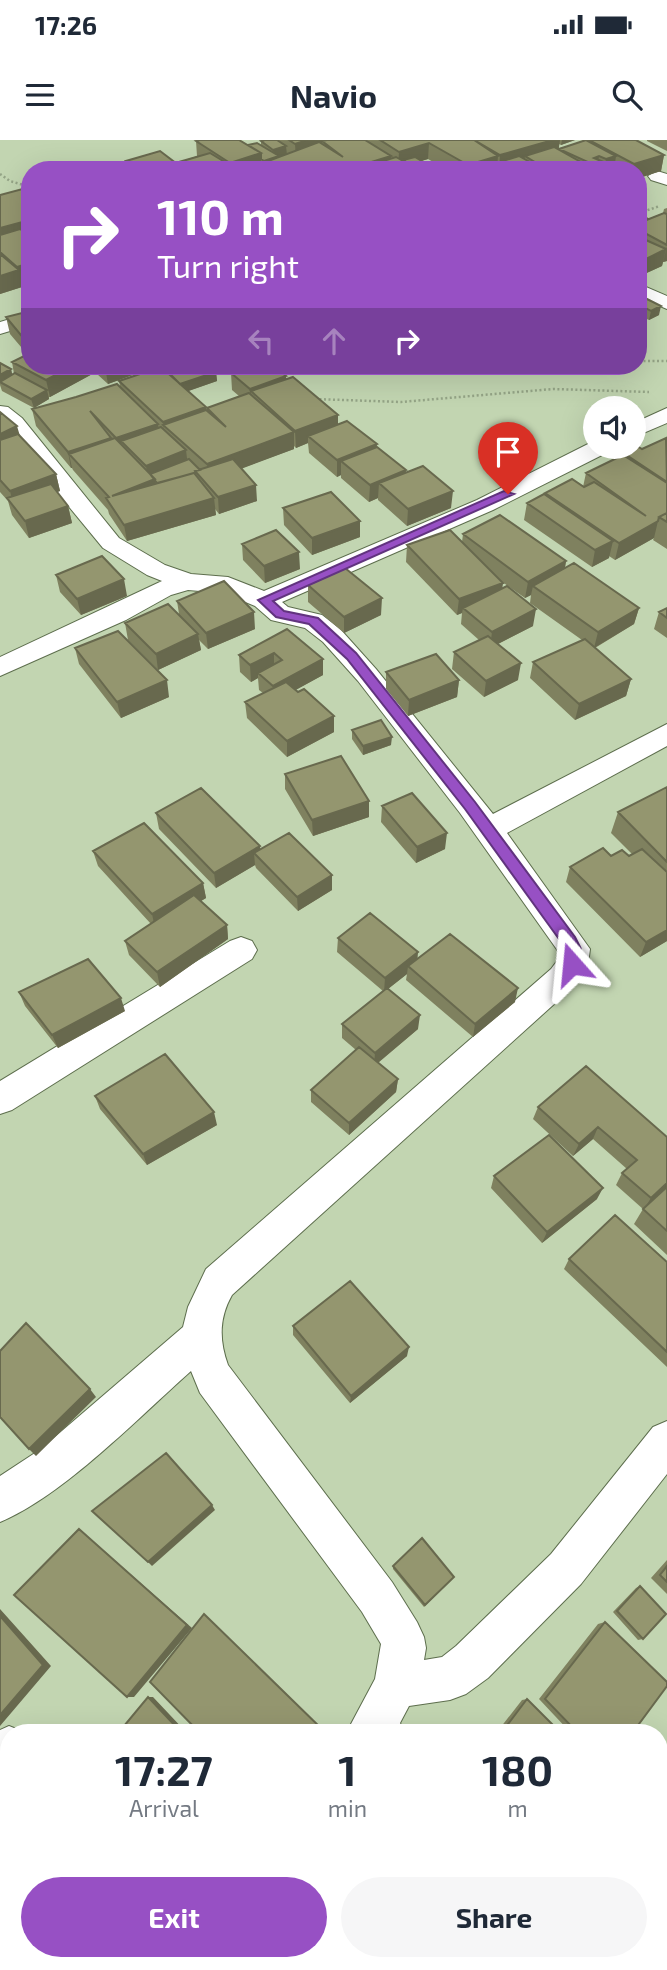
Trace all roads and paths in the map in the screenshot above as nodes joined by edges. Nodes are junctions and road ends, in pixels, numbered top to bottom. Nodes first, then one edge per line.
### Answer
1 (0, 174) edge
2 (21, 184) edge
3 (664, 204) dead end
4 (647, 212) edge
5 (647, 294) edge
6 (667, 303) edge
7 (21, 322) edge
8 (0, 328) edge
9 (647, 361) edge
10 (667, 361) edge
11 (659, 392) dead end
12 (305, 394) edge
13 (667, 414) edge
14 (38, 415) edge
15 (7, 417) edge
16 (646, 424) edge
17 (583, 456) edge
18 (188, 582) junction
19 (264, 600) junction
20 (0, 667) edge
21 (667, 734) edge
22 (488, 830) junction
23 (241, 950) dead end
24 (0, 1099) edge
25 (200, 1338) junction
26 (667, 1441) edge
27 (0, 1501) edge
28 (396, 1686) junction
29 (376, 1724) edge

1 - 2 path
3 - 4 path
5 - 6 street
7 - 8 street
9 - 10 path
11 - 12 path
13 - 16 street
14 - 15 street
15 - 18 street
17 - 19 street
18 - 19 street
18 - 20 street
19 - 22 street
21 - 22 street
22 - 25 street
23 - 24 street
25 - 27 street
25 - 28 street
26 - 28 street
28 - 29 street

